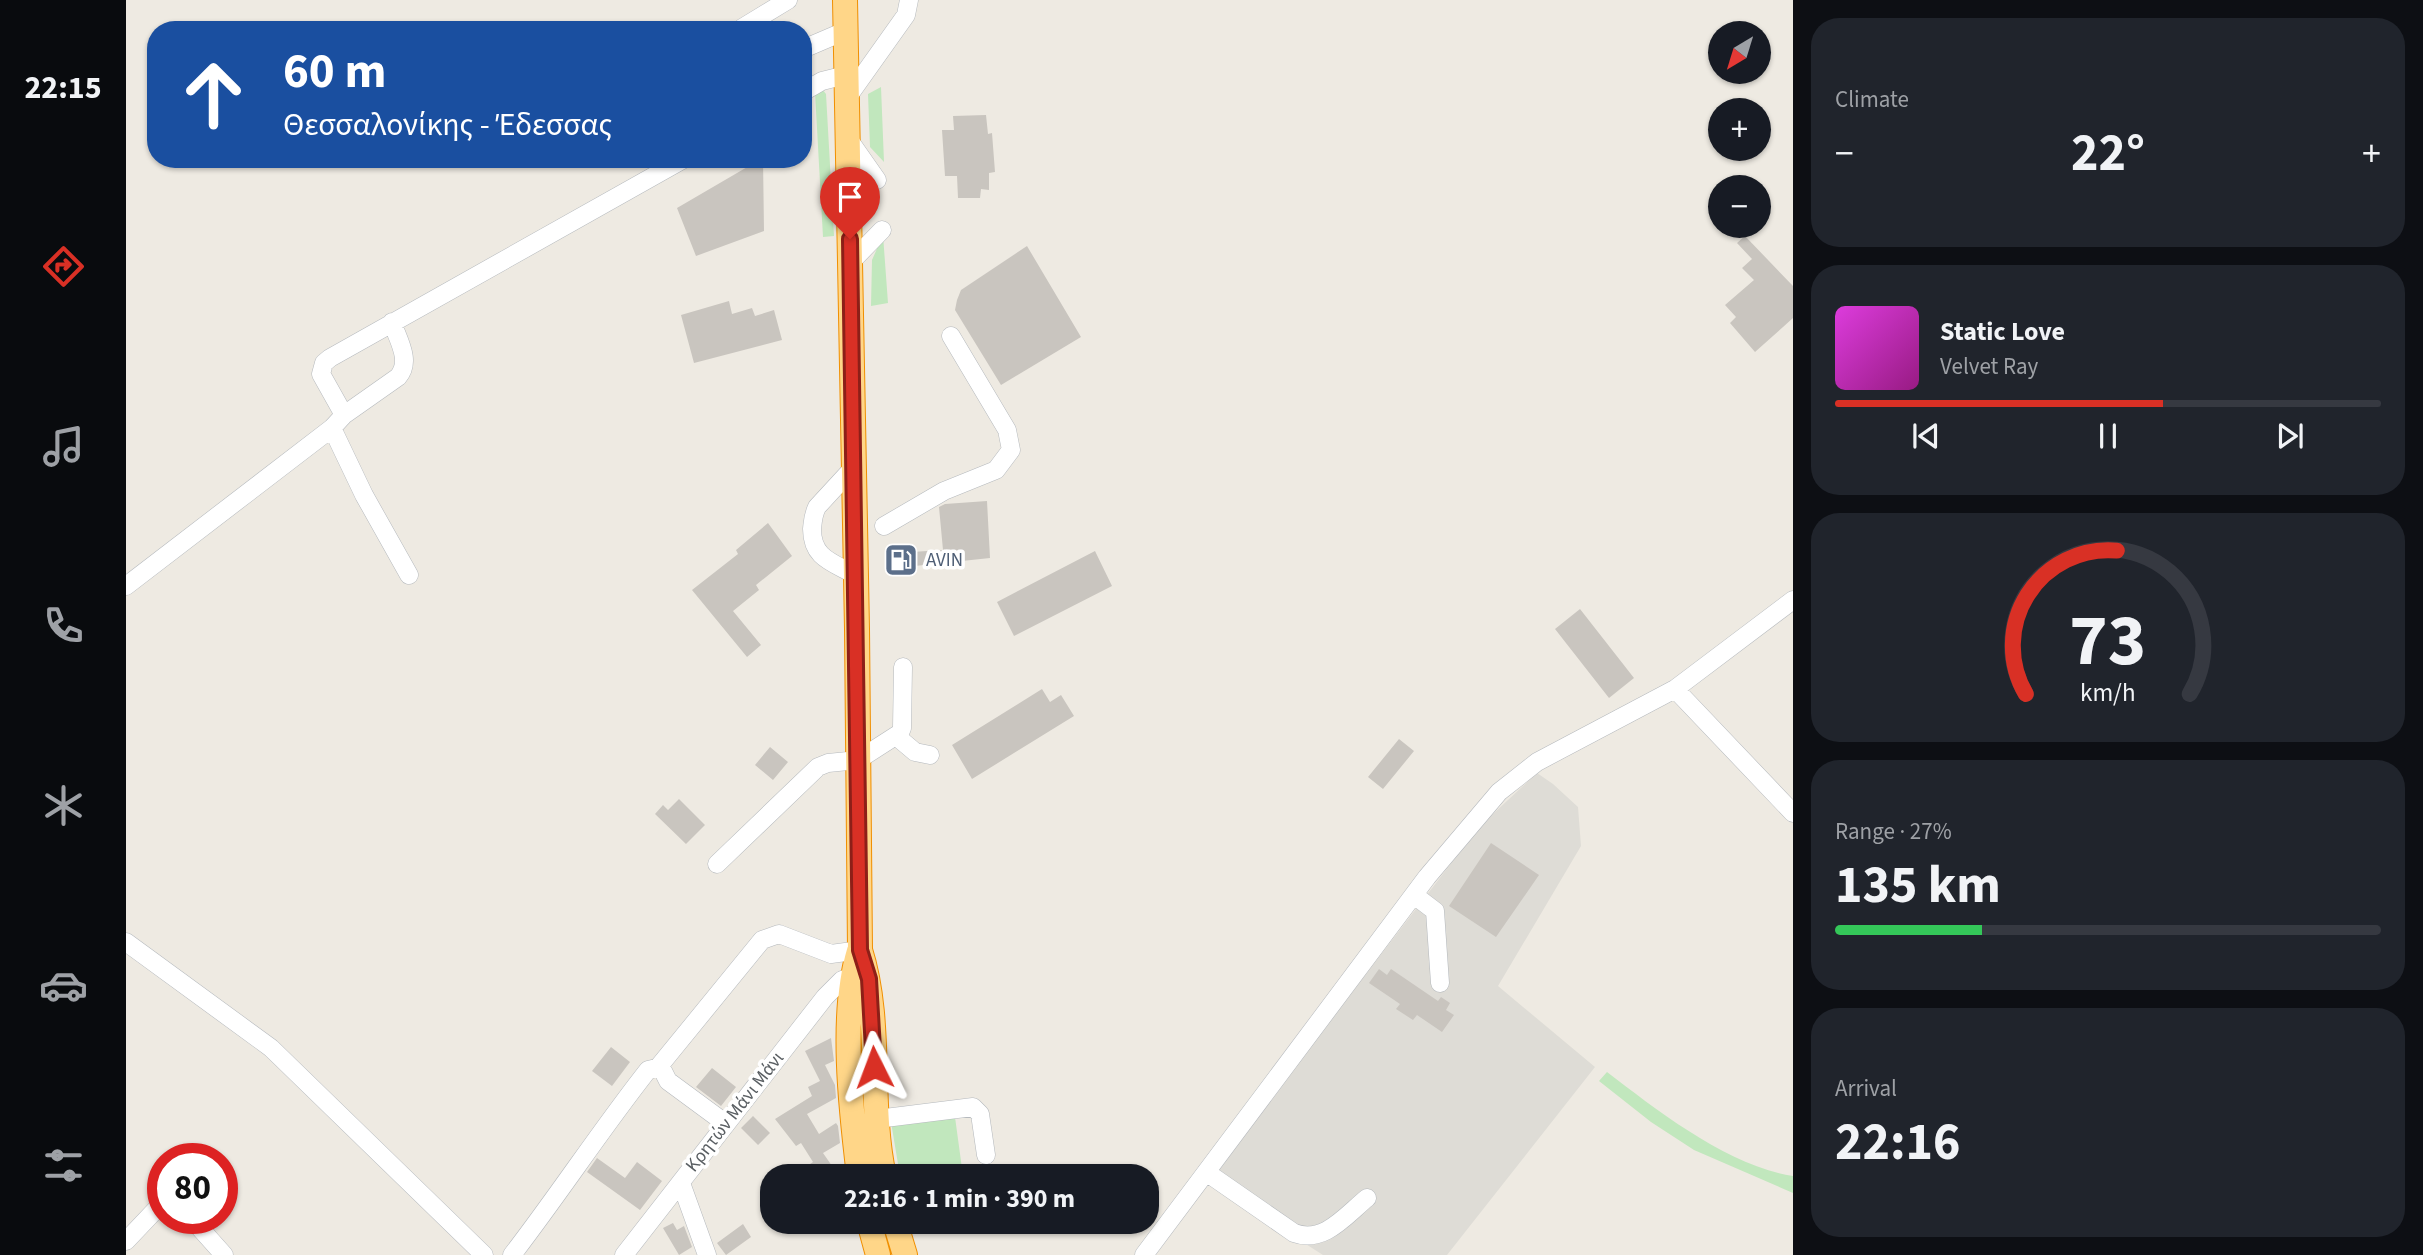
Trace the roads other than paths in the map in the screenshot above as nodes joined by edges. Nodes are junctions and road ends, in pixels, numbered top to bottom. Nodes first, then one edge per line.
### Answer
1 (788, 0) edge
2 (845, 0) edge
3 (909, 0) edge
4 (755, 21) edge
5 (845, 31) junction
6 (812, 45) edge
7 (847, 86) junction
8 (812, 87) edge
9 (849, 140) junction
10 (668, 168) edge
11 (877, 180) dead end
12 (882, 230) dead end
13 (850, 263) junction
14 (392, 322) junction
15 (951, 336) dead end
16 (338, 421) junction
17 (852, 469) junction
18 (884, 526) dead end
19 (409, 575) dead end
20 (855, 575) junction
21 (126, 586) edge
22 (1793, 600) edge
23 (903, 667) dead end
24 (1675, 689) junction
25 (896, 736) junction
26 (930, 755) dead end
27 (858, 760) junction
28 (1793, 813) edge
29 (717, 863) dead end
30 (1414, 895) junction
31 (126, 942) edge
32 (860, 950) junction
33 (852, 976) junction
34 (1440, 983) dead end
35 (817, 1008) junction
36 (850, 1009) junction
37 (661, 1068) junction
38 (877, 1119) junction
39 (725, 1123) junction
40 (986, 1155) dead end
41 (858, 1164) edge
42 (883, 1164) edge
43 (1206, 1172) junction
44 (681, 1183) junction
45 (1367, 1198) dead end
46 (147, 1219) edge
47 (205, 1234) edge
48 (872, 1234) edge
49 (899, 1234) edge
50 (126, 1241) edge
51 (224, 1255) edge
52 (484, 1255) edge
53 (512, 1255) edge
54 (624, 1255) edge
55 (707, 1255) edge
56 (878, 1255) edge
57 (905, 1255) edge
58 (1144, 1255) edge

1 - 4 street
2 - 5 highway
3 - 7 street
5 - 6 street
5 - 7 highway
7 - 8 street
7 - 9 highway
9 - 11 street
9 - 13 highway
10 - 14 street
12 - 13 street
13 - 17 highway
14 - 16 street
14 - 16 street
15 - 18 street
16 - 19 street
16 - 21 street
17 - 20 highway
17 - 20 street
20 - 27 highway
22 - 24 street
23 - 25 street
24 - 28 street
24 - 30 street
25 - 26 street
25 - 27 street
27 - 29 street
27 - 32 highway
30 - 34 street
30 - 43 street
31 - 52 street
32 - 33 highway
32 - 37 street
32 - 38 highway
33 - 35 street, Κρητών Μάνι Μάνι
33 - 36 highway
35 - 36 street
35 - 39 street, Κρητών Μάνι Μάνι
36 - 41 highway
37 - 39 street
37 - 53 street
38 - 40 street
38 - 42 highway
39 - 44 street, Κρητών Μάνι Μάνι
43 - 45 street
43 - 58 street
44 - 54 street, Κρητών Μάνι Μάνι
44 - 55 street
46 - 50 street
47 - 51 street
48 - 56 highway
49 - 57 highway

